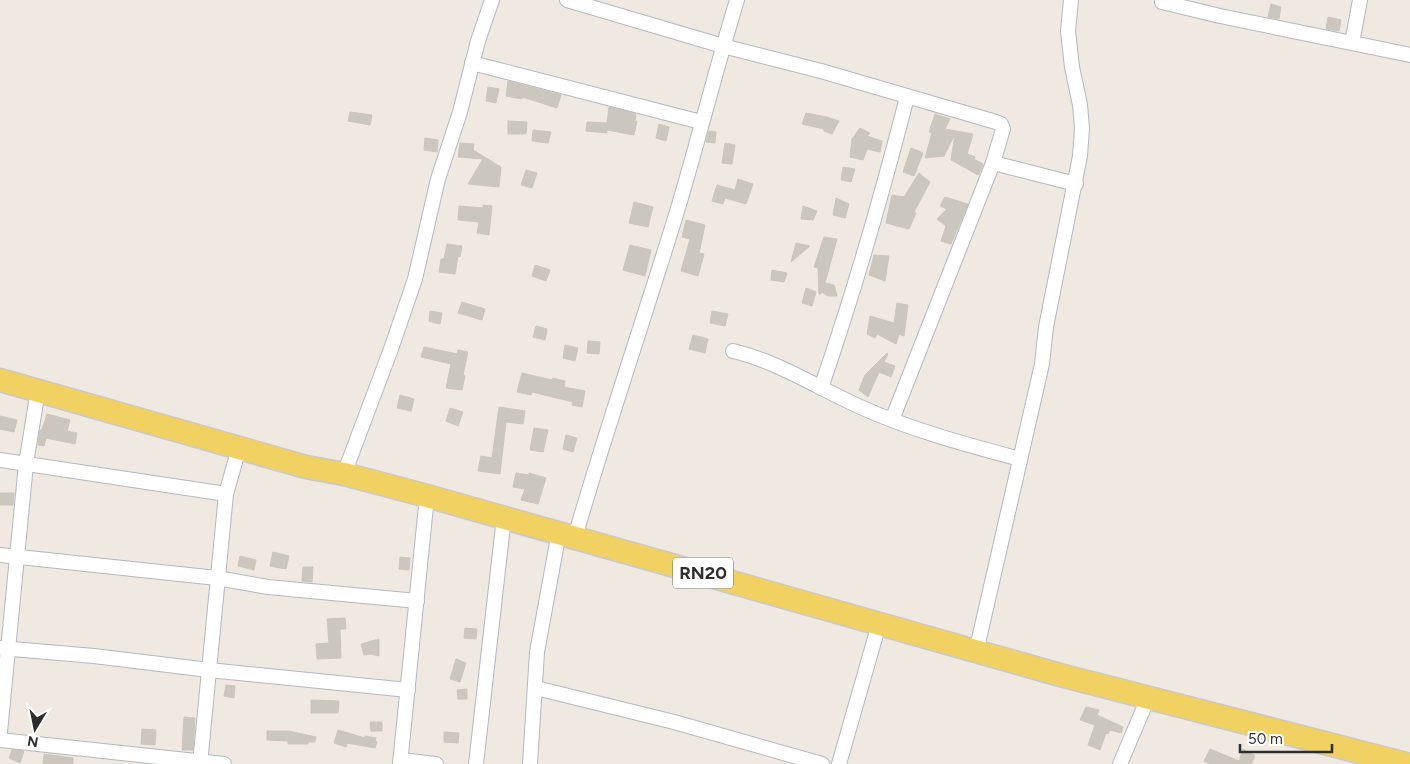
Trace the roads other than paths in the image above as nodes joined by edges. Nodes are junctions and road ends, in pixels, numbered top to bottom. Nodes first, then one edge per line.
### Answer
1 (492, 0) edge
2 (568, 0) edge
3 (737, 0) edge
4 (1071, 0) edge
5 (1360, 0) edge
6 (1162, 2) dead end
7 (1352, 43) junction
8 (723, 46) junction
9 (1410, 55) edge
10 (472, 63) junction
11 (907, 96) junction
12 (702, 122) junction
13 (993, 163) junction
14 (1076, 184) junction
15 (733, 351) dead end
16 (0, 380) edge
17 (821, 388) junction
18 (38, 390) junction
19 (892, 420) junction
20 (240, 448) junction
21 (1020, 459) junction
22 (0, 460) edge
23 (26, 464) junction
24 (344, 474) junction
25 (226, 494) junction
26 (427, 496) junction
27 (504, 517) junction
28 (567, 534) junction
29 (0, 555) edge
30 (17, 556) junction
31 (217, 578) junction
32 (417, 601) junction
33 (879, 624) junction
34 (4, 648) edge
35 (976, 652) junction
36 (209, 670) junction
37 (536, 688) junction
38 (408, 690) junction
39 (1148, 698) junction
40 (0, 732) edge
41 (0, 740) edge
42 (200, 762) edge
43 (401, 762) edge
44 (224, 764) edge
45 (436, 764) edge
46 (476, 764) edge
47 (530, 764) edge
48 (822, 764) edge
49 (839, 764) edge
50 (1120, 764) edge
51 (1406, 764) edge

1 - 10 street
2 - 8 street
3 - 8 street
4 - 14 street
5 - 7 street
6 - 7 street
7 - 9 street
8 - 11 street
8 - 12 street
10 - 12 street
10 - 24 street
11 - 13 street
11 - 17 street
12 - 28 street
13 - 14 street
13 - 19 street
14 - 21 street
15 - 17 street
16 - 18 main road, RN20
17 - 19 street
18 - 20 main road, RN20
18 - 23 street
19 - 21 street
20 - 24 main road, RN20
20 - 25 street
21 - 35 street
22 - 23 street
23 - 25 street
23 - 30 street
24 - 26 main road, RN20
25 - 31 street
26 - 27 main road, RN20
26 - 32 street
27 - 28 main road, RN20
27 - 46 street
28 - 33 main road, RN20
28 - 37 street
29 - 30 street
30 - 31 street
30 - 34 street
31 - 32 street
31 - 36 street
32 - 38 street
33 - 35 main road, RN20
33 - 49 street
34 - 36 street
34 - 40 street
35 - 39 main road, RN20
36 - 38 street
36 - 42 street
37 - 47 street
37 - 48 street
38 - 43 street
39 - 50 street
39 - 51 main road, RN20
41 - 42 street
42 - 44 street
43 - 45 street

